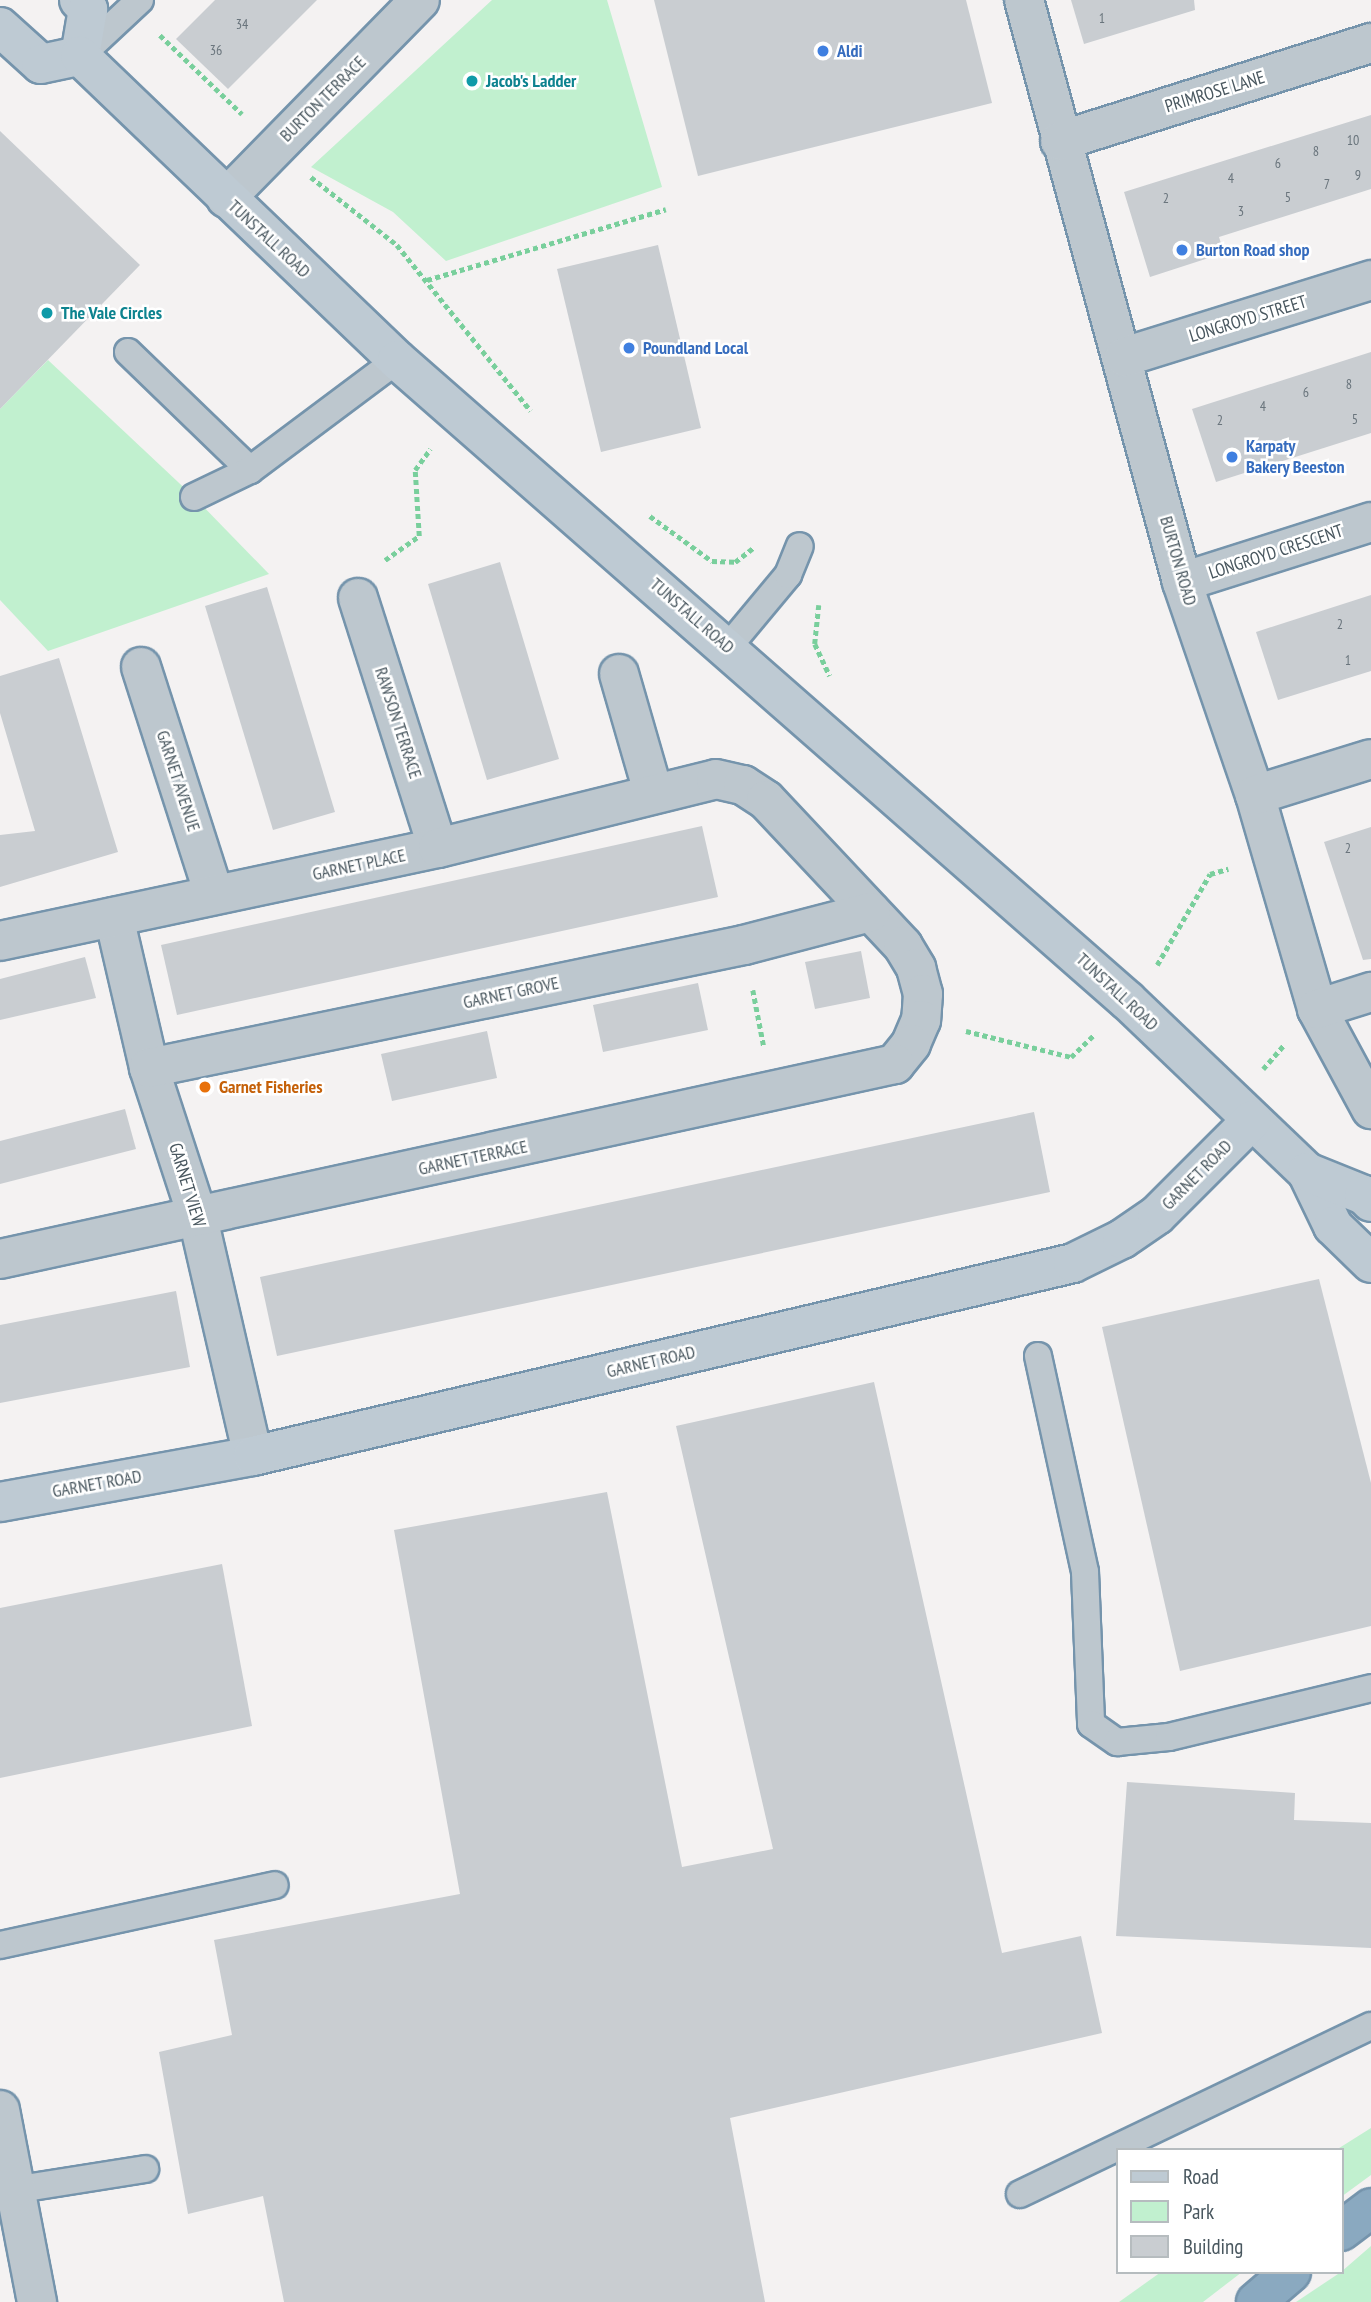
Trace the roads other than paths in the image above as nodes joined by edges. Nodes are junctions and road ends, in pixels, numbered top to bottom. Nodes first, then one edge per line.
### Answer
1 (79, 0) edge
2 (140, 0) edge
3 (420, 0) edge
4 (1024, 0) edge
5 (0, 27) edge
6 (1371, 43) edge
7 (80, 56) junction
8 (1060, 141) junction
9 (226, 198) junction
10 (1371, 280) edge
11 (128, 352) dead end
12 (1124, 357) junction
13 (397, 360) junction
14 (250, 470) junction
15 (194, 497) dead end
16 (1371, 522) edge
17 (800, 546) dead end
18 (1182, 582) junction
19 (358, 598) road end
20 (728, 647) junction
21 (141, 667) dead end
22 (619, 674) dead end
23 (1371, 759) edge
24 (653, 792) junction
25 (1255, 795) junction
26 (438, 848) junction
27 (214, 894) junction
28 (871, 912) junction
29 (114, 917) junction
30 (0, 941) edge
31 (1371, 992) edge
32 (1317, 1009) junction
33 (149, 1068) junction
34 (1371, 1109) edge
35 (1252, 1119) junction
36 (1307, 1172) junction
37 (1371, 1202) edge
38 (198, 1217) junction
39 (0, 1259) edge
40 (1371, 1263) edge
41 (1038, 1356) dead end
42 (253, 1456) junction
43 (0, 1502) edge
44 (1371, 1688) edge
45 (275, 1885) dead end
46 (0, 1945) edge
47 (1371, 2026) edge
48 (0, 2110) edge
49 (1116, 2148) edge
50 (1116, 2148) edge
51 (145, 2169) dead end
52 (8, 2191) edge
53 (1020, 2194) dead end
54 (1371, 2208) edge
55 (1343, 2229) edge
56 (1289, 2274) edge
57 (37, 2302) edge
58 (1256, 2302) edge

1 - 7 street
2 - 7 lane
3 - 9 street, BURTON TERRACE
4 - 8 street, BURTON ROAD
5 - 7 street
6 - 8 street, PRIMROSE LANE
7 - 9 street, TUNSTALL ROAD
8 - 12 street, BURTON ROAD
9 - 13 street, TUNSTALL ROAD
10 - 12 street, LONGROYD STREET
11 - 14 lane
12 - 18 street, BURTON ROAD
13 - 14 lane
13 - 20 street, TUNSTALL ROAD
14 - 15 lane
16 - 18 street, LONGROYD CRESCENT
17 - 20 lane
18 - 25 street, BURTON ROAD
19 - 26 street, RAWSON TERRACE
20 - 35 street, TUNSTALL ROAD
21 - 27 street, GARNET AVENUE
22 - 24 street
23 - 25 street
24 - 26 street, GARNET PLACE
24 - 28 street, GARNET PLACE
25 - 32 street, BURTON ROAD
26 - 27 street, GARNET PLACE
27 - 29 street, GARNET PLACE
28 - 33 street, GARNET GROVE
28 - 38 street, GARNET TERRACE
29 - 30 street, GARNET PLACE
29 - 33 street, GARNET VIEW
31 - 32 street
32 - 34 street, BURTON ROAD
33 - 38 street, GARNET VIEW
35 - 36 street, TUNSTALL ROAD
35 - 42 street, GARNET ROAD
36 - 37 street, TUNSTALL ROAD
36 - 40 street, TUNSTALL ROAD
38 - 39 street, GARNET TERRACE
38 - 42 street, GARNET VIEW
41 - 44 lane
42 - 43 street, GARNET ROAD
45 - 46 lane
47 - 49 lane
48 - 52 street
50 - 53 lane
51 - 52 lane
52 - 57 street
54 - 55 highway
56 - 58 highway

